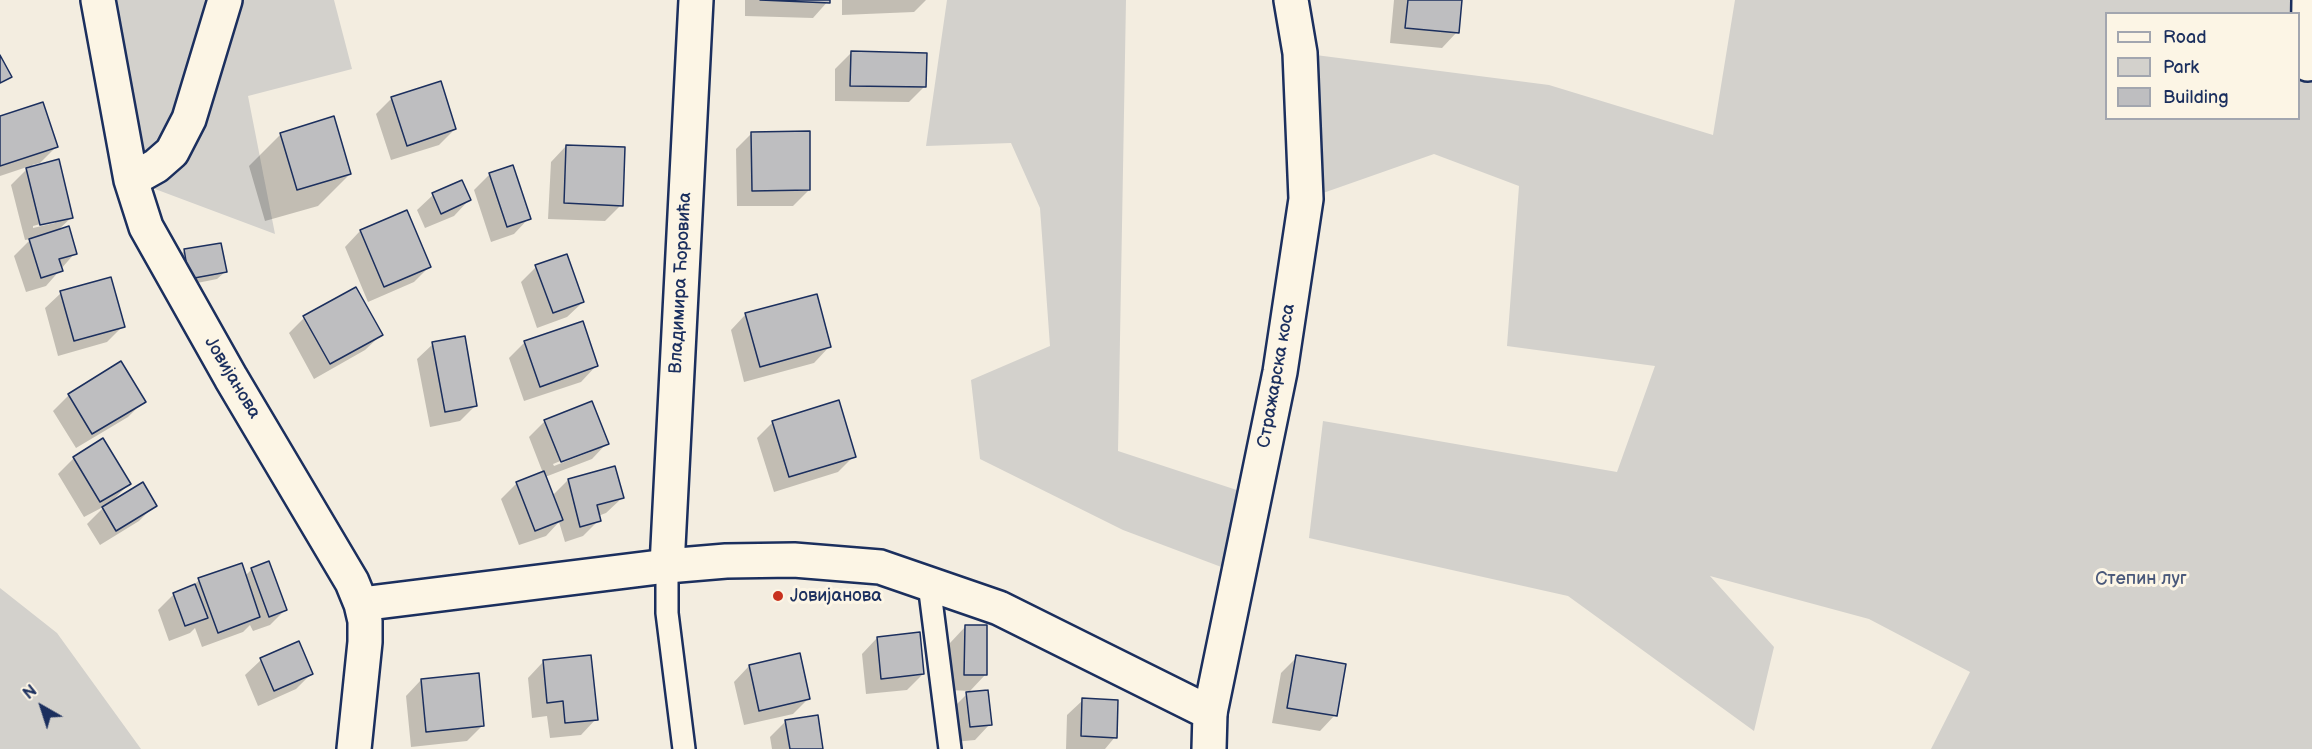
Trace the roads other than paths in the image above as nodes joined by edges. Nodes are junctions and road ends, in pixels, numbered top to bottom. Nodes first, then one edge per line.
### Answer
1 (98, 0) edge
2 (225, 0) edge
3 (696, 0) edge
4 (1292, 0) edge
5 (2309, 0) edge
6 (2308, 64) dead end
7 (131, 180) junction
8 (667, 566) junction
9 (929, 584) junction
10 (361, 604) junction
11 (1210, 713) junction
12 (354, 749) edge
13 (684, 749) edge
14 (950, 749) edge
15 (1209, 749) edge

1 - 7 street, Јовијанова
2 - 7 street
3 - 8 street, Владимира Ћоровића
4 - 11 street, Стражарска коса
5 - 6 street
7 - 10 street, Јовијанова
8 - 9 street
8 - 10 street
8 - 13 lane
9 - 11 street
9 - 14 lane
10 - 12 street, Јовијанова
11 - 15 street, Стражарска коса

